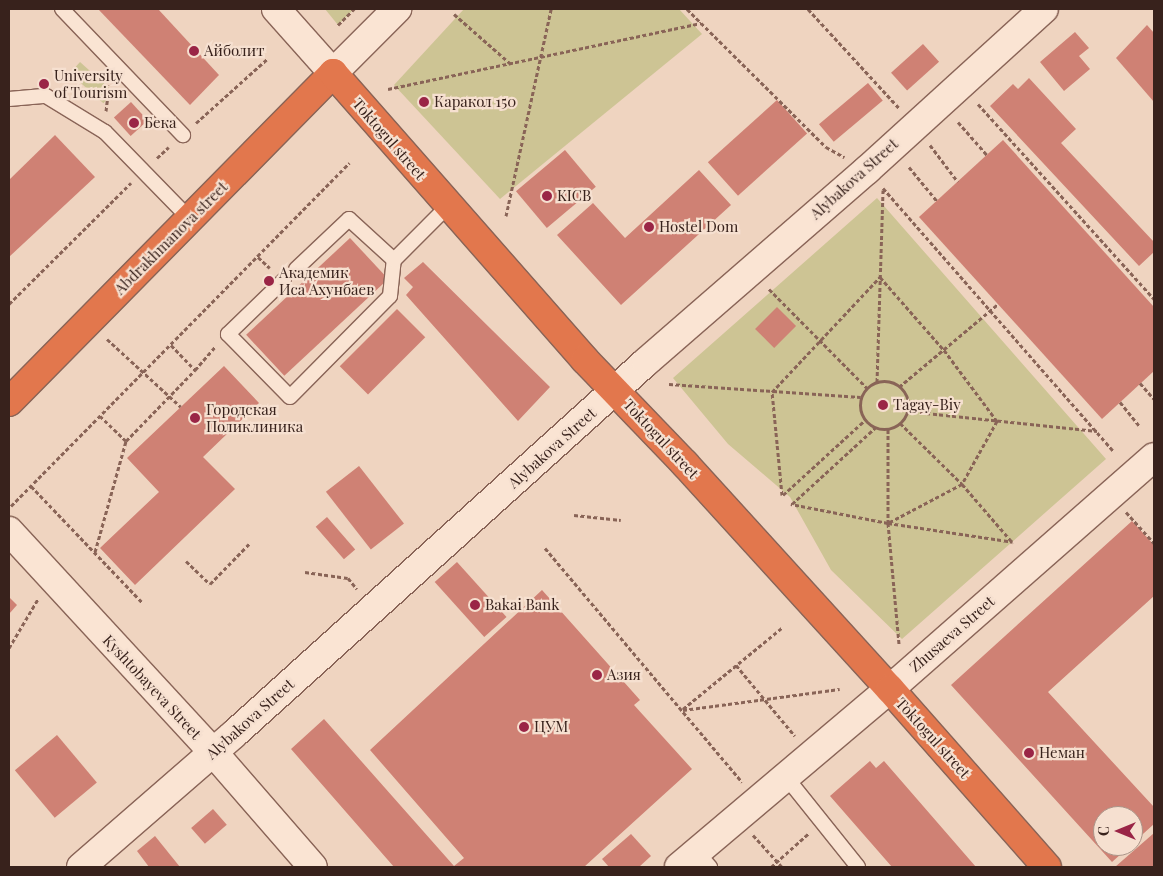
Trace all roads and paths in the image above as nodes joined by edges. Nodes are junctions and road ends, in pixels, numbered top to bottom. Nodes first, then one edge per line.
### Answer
1 (62, 9) edge
2 (276, 9) edge
3 (354, 9) edge
4 (397, 9) edge
5 (551, 9) edge
6 (687, 9) edge
7 (808, 9) edge
8 (1044, 9) edge
9 (454, 14) dead end
10 (700, 23) junction
11 (338, 25) dead end
12 (540, 58) junction
13 (111, 62) junction
14 (511, 64) junction
15 (333, 73) junction
16 (388, 89) dead end
17 (9, 99) edge
18 (977, 103) dead end
19 (958, 122) dead end
20 (914, 124) junction
21 (105, 132) junction
22 (183, 135) dead end
23 (987, 155) dead end
24 (349, 163) dead end
25 (908, 166) dead end
26 (875, 178) junction
27 (958, 182) dead end
28 (937, 201) dead end
29 (448, 206) junction
30 (506, 216) dead end
31 (190, 219) junction
32 (394, 260) junction
33 (296, 269) dead end
34 (750, 271) junction
35 (880, 277) junction
36 (284, 280) dead end
37 (1154, 299) edge
38 (998, 304) dead end
39 (992, 310) junction
40 (228, 334) junction
41 (106, 339) dead end
42 (820, 340) junction
43 (171, 345) junction
44 (944, 350) junction
45 (194, 370) junction
46 (142, 374) junction
47 (877, 382) junction
48 (669, 384) dead end
49 (1140, 384) dead end
50 (899, 387) junction
51 (867, 388) junction
52 (616, 390) junction
53 (772, 392) junction
54 (169, 396) junction
55 (861, 398) junction
56 (1154, 400) edge
57 (9, 402) edge
58 (1120, 402) dead end
59 (181, 407) dead end
60 (907, 412) junction
61 (100, 416) junction
62 (864, 420) junction
63 (997, 421) junction
64 (900, 423) junction
65 (1140, 427) dead end
66 (875, 428) junction
67 (888, 429) junction
68 (1097, 432) junction
69 (126, 441) junction
70 (1113, 451) dead end
71 (1154, 458) edge
72 (962, 484) junction
73 (31, 486) junction
74 (1111, 496) junction
75 (9, 508) edge
76 (574, 515) dead end
77 (621, 520) dead end
78 (888, 523) junction
79 (9, 531) edge
80 (1154, 543) edge
81 (249, 544) dead end
82 (545, 548) dead end
83 (95, 553) junction
84 (186, 561) dead end
85 (304, 572) dead end
86 (50, 578) junction
87 (143, 603) dead end
88 (373, 608) junction
89 (783, 626) dead end
90 (899, 645) dead end
91 (9, 648) edge
92 (736, 665) junction
93 (840, 689) dead end
94 (890, 689) junction
95 (683, 710) junction
96 (799, 741) dead end
97 (213, 752) junction
98 (786, 777) junction
99 (745, 786) dead end
100 (822, 822) junction
101 (753, 835) dead end
102 (696, 862) edge
103 (777, 862) junction
104 (82, 867) edge
105 (313, 867) edge
106 (772, 867) edge
107 (782, 867) edge
108 (858, 867) edge
109 (1047, 867) edge

1 - 13 lane
2 - 15 street, Toktogul street
3 - 11 path
4 - 15 street
5 - 12 path
6 - 10 path
7 - 20 path
8 - 20 street, Alybakova Street
9 - 14 path
10 - 12 path
10 - 26 path
12 - 14 path
12 - 30 path
13 - 21 path
13 - 22 lane
14 - 16 path
15 - 29 highway, Toktogul street
15 - 31 highway, Abdrakhmanova street
17 - 21 lane
18 - 37 path
19 - 23 path
20 - 26 street, Alybakova Street
20 - 27 path
21 - 31 lane
24 - 43 path
25 - 28 path
26 - 34 street, Alybakova Street
26 - 35 path
26 - 39 path
29 - 32 lane
29 - 52 highway, Toktogul street
31 - 57 highway, Abdrakhmanova street
32 - 33 lane
32 - 40 lane
34 - 42 path
34 - 52 street, Alybakova Street
35 - 42 path
35 - 44 path
35 - 47 path
36 - 40 lane
38 - 39 path
39 - 44 path
39 - 68 path
40 - 45 path
41 - 46 path
42 - 51 path
42 - 53 path
43 - 45 path
43 - 46 path
44 - 50 path
44 - 63 path
45 - 54 path
46 - 54 path
46 - 61 path
47 - 50 path
47 - 51 path
48 - 53 path
49 - 56 path
50 - 60 path
51 - 55 path
52 - 88 street, Alybakova Street
52 - 94 highway, Toktogul street
53 - 55 path
53 - 62 path
54 - 59 path
54 - 69 path
55 - 62 path
58 - 65 path
60 - 63 path
60 - 64 path
61 - 69 path
61 - 73 path
62 - 66 path
63 - 68 path
63 - 72 path
64 - 67 path
64 - 72 path
66 - 67 path
66 - 78 path
67 - 78 path
68 - 70 path
69 - 83 path
71 - 74 street, Zhusaeva Street
72 - 78 path
72 - 78 path
73 - 75 path
73 - 83 path
74 - 80 path
74 - 94 street, Zhusaeva Street
76 - 77 path
78 - 90 path
79 - 86 street, Kyshtobayeva Street
81 - 84 path
82 - 95 path
83 - 87 path
85 - 88 path
86 - 91 path
86 - 97 street, Kyshtobayeva Street
88 - 97 street, Alybakova Street
89 - 92 path
92 - 95 path
92 - 96 path
93 - 95 path
94 - 98 street, Zhusaeva Street
94 - 109 highway, Toktogul street
95 - 99 path
97 - 104 street, Alybakova Street
97 - 105 street, Kyshtobayeva Street
98 - 100 lane
98 - 102 street, Zhusaeva Street
100 - 103 path
100 - 108 lane
101 - 103 path
103 - 106 path
103 - 107 path

